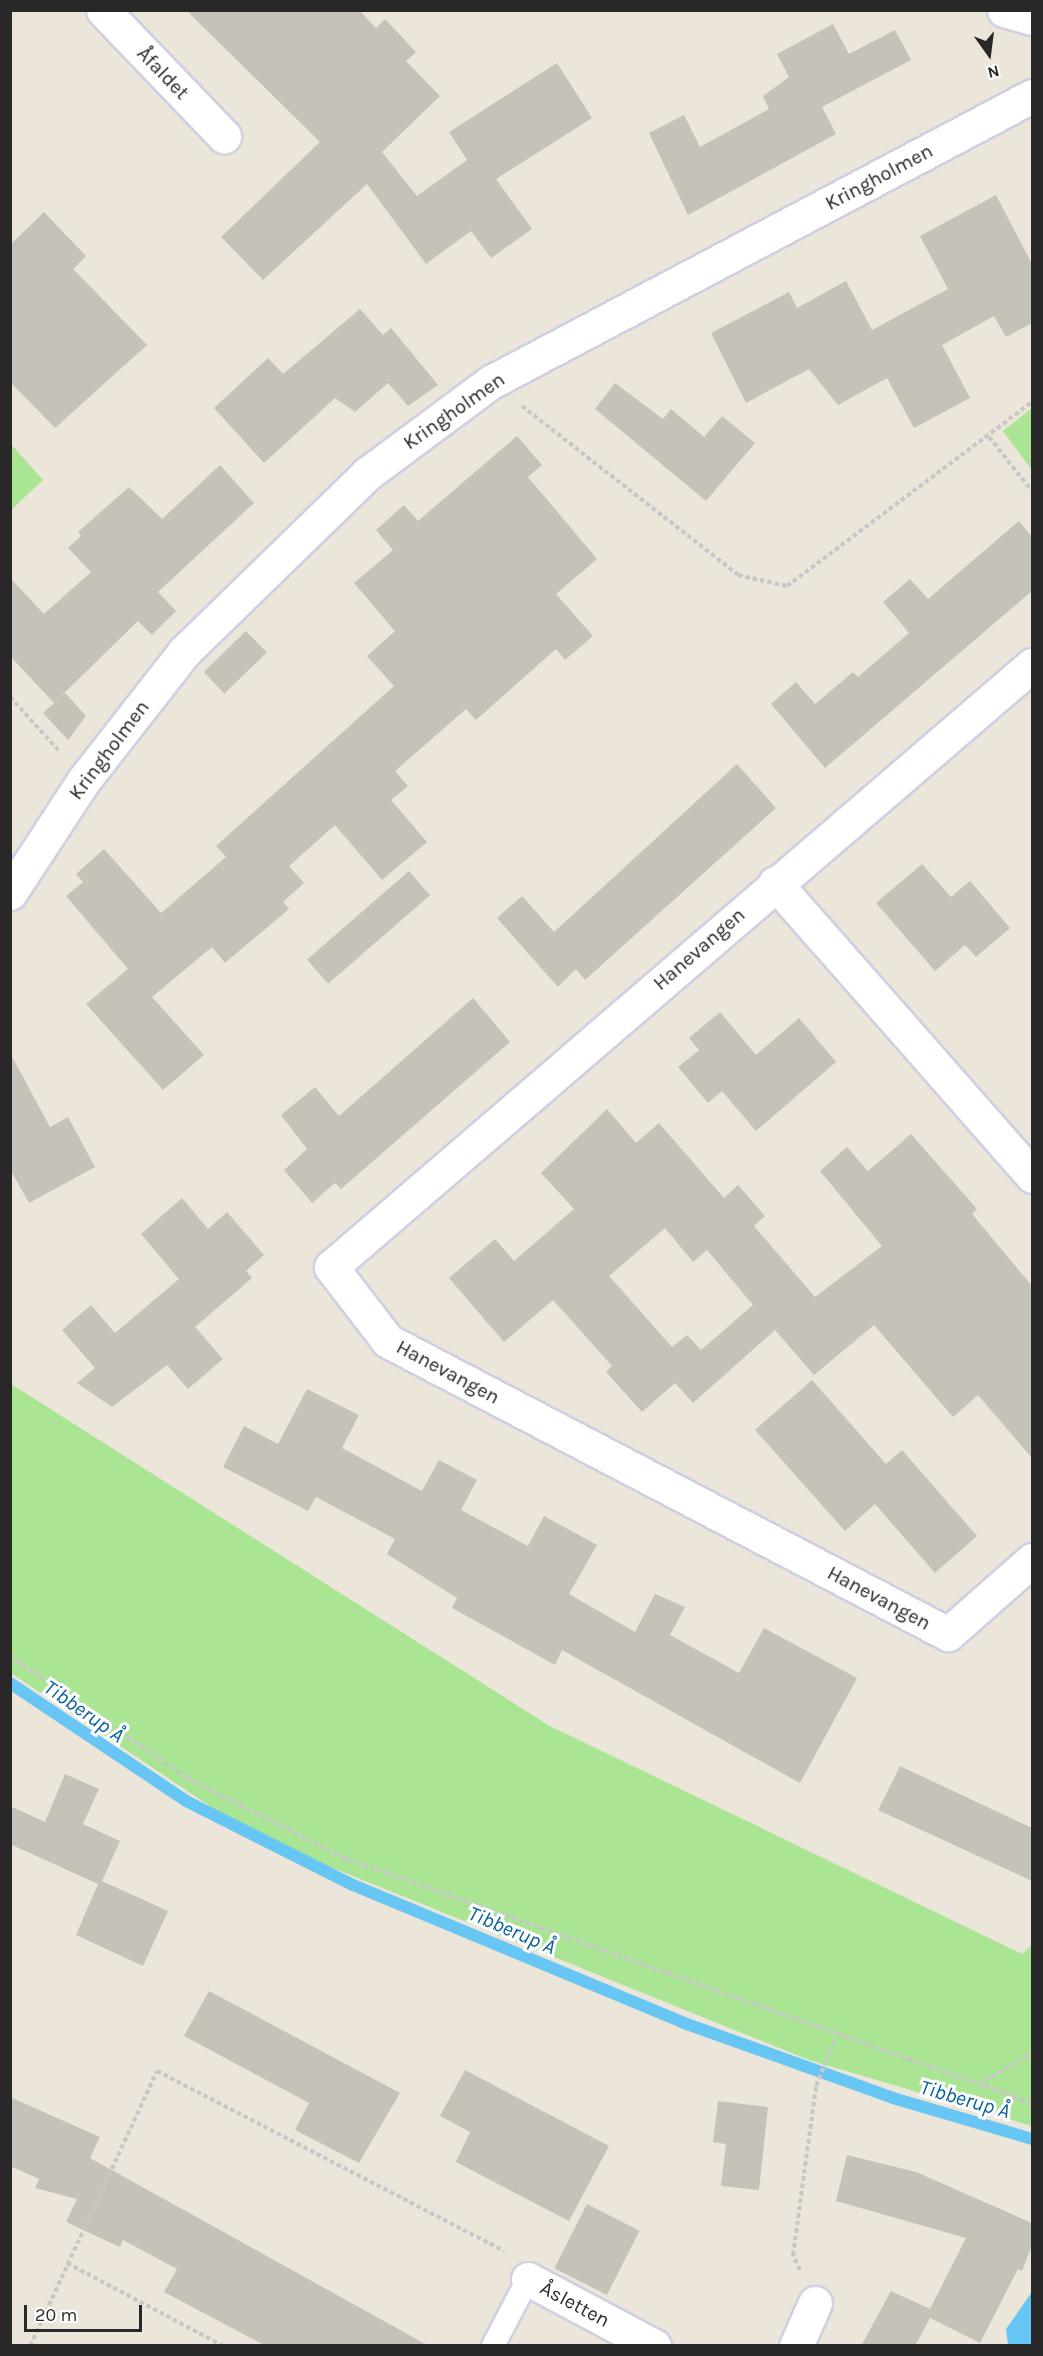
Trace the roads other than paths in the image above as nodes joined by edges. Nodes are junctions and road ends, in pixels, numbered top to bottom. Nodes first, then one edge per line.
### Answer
1 (103, 10) edge
2 (1004, 10) edge
3 (1032, 18) edge
4 (1032, 96) edge
5 (224, 136) dead end
6 (1032, 665) edge
7 (775, 883) junction
8 (10, 893) edge
9 (1032, 1176) edge
10 (1032, 1560) edge
11 (528, 2279) joint
12 (815, 2303) road end
13 (493, 2346) edge
14 (654, 2346) edge
15 (796, 2346) edge

1 - 5 street, Åfaldet
2 - 3 street
4 - 8 street, Kringholmen
6 - 7 street, Hanevangen
7 - 9 street
7 - 10 street, Hanevangen
11 - 13 lane
11 - 14 street, Åsletten
12 - 15 street

